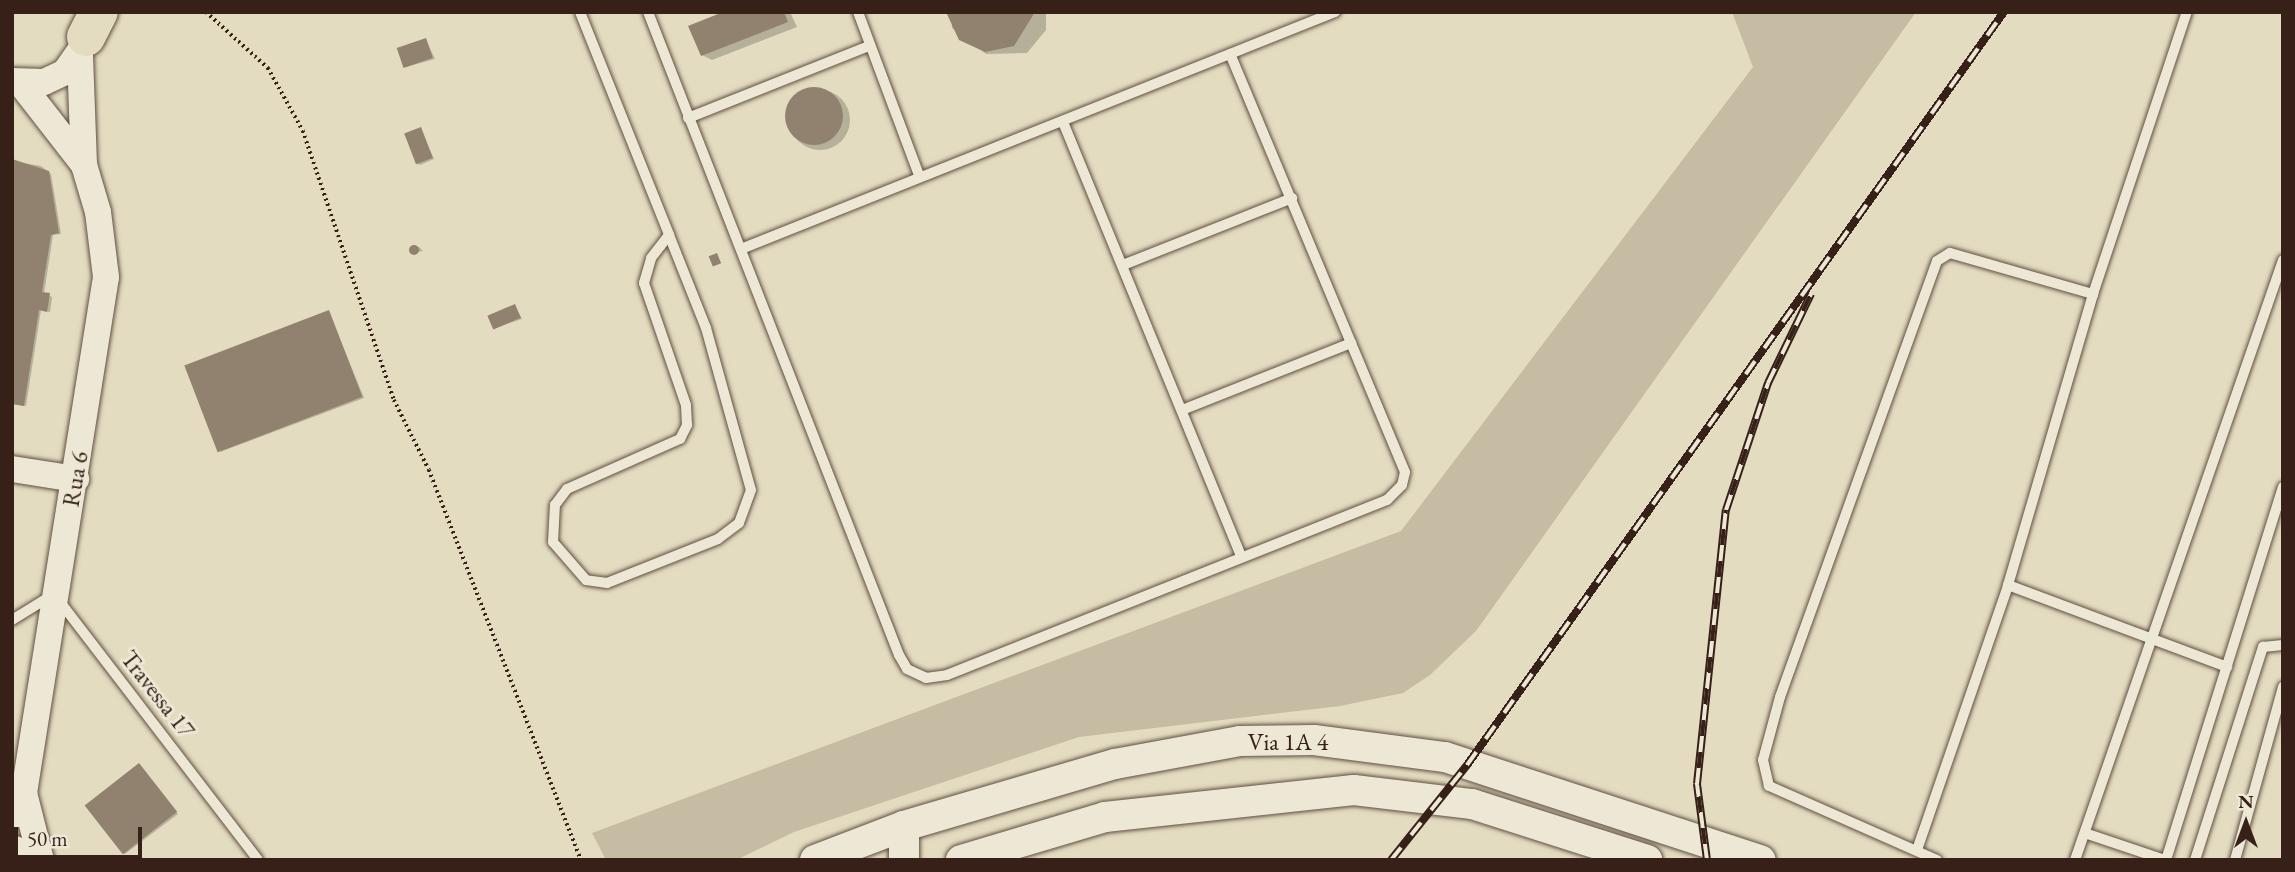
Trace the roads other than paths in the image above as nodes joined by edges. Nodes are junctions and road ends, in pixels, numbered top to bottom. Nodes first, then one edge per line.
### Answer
1 (580, 12) edge
2 (648, 12) edge
3 (858, 12) edge
4 (1335, 12) edge
5 (2187, 12) edge
6 (87, 29) edge
7 (870, 46) junction
8 (1230, 54) junction
9 (17, 82) edge
10 (688, 118) junction
11 (1063, 122) junction
12 (84, 165) junction
13 (919, 175) junction
14 (1292, 198) junction
15 (669, 235) junction
16 (741, 249) junction
17 (2283, 260) edge
18 (1123, 265) junction
19 (2093, 294) junction
20 (1351, 343) junction
21 (1182, 410) junction
22 (12, 470) edge
23 (76, 479) junction
24 (2283, 487) edge
25 (1241, 557) junction
26 (2008, 585) junction
27 (54, 594) junction
28 (12, 621) edge
29 (2155, 638) junction
30 (2283, 645) edge
31 (2227, 667) junction
32 (2283, 687) edge
33 (18, 805) edge
34 (904, 826) junction
35 (2085, 833) junction
36 (1917, 849) junction
37 (12, 850) edge
38 (867, 851) edge
39 (34, 860) edge
40 (41, 860) edge
41 (258, 860) edge
42 (815, 860) edge
43 (904, 860) edge
44 (961, 860) edge
45 (1647, 860) edge
46 (1761, 860) edge
47 (1937, 860) edge
48 (2075, 860) edge
49 (2166, 860) edge
50 (2195, 860) edge
51 (2235, 860) edge

1 - 15 lane
2 - 10 lane
3 - 7 lane
4 - 8 lane
5 - 19 lane
6 - 9 street
6 - 12 street, Rua 6
7 - 10 lane
7 - 13 lane
8 - 11 lane
8 - 14 lane
9 - 12 street, Rua 6
10 - 16 lane
11 - 13 lane
11 - 18 lane
12 - 23 street, Rua 6
13 - 16 lane
14 - 18 lane
14 - 20 lane
15 - 15 lane
16 - 25 lane
17 - 29 lane
18 - 21 lane
19 - 26 lane
19 - 36 lane
20 - 21 lane
20 - 25 lane
21 - 25 lane
22 - 23 street
23 - 27 street, Rua 6
24 - 31 lane
26 - 29 lane
26 - 36 lane
27 - 28 lane
27 - 33 street, Rua 6
27 - 41 lane, Travessa 17
29 - 31 lane
29 - 35 lane
30 - 50 lane
31 - 49 lane
32 - 51 lane
33 - 40 street, Rua 6
34 - 38 main road, Via 1A 4
34 - 43 main road
34 - 46 main road, Via 1A 4
35 - 48 lane
35 - 49 lane
36 - 47 lane
37 - 39 main road
38 - 42 main road, Via 1A 4
44 - 45 main road, Via 1A 4

